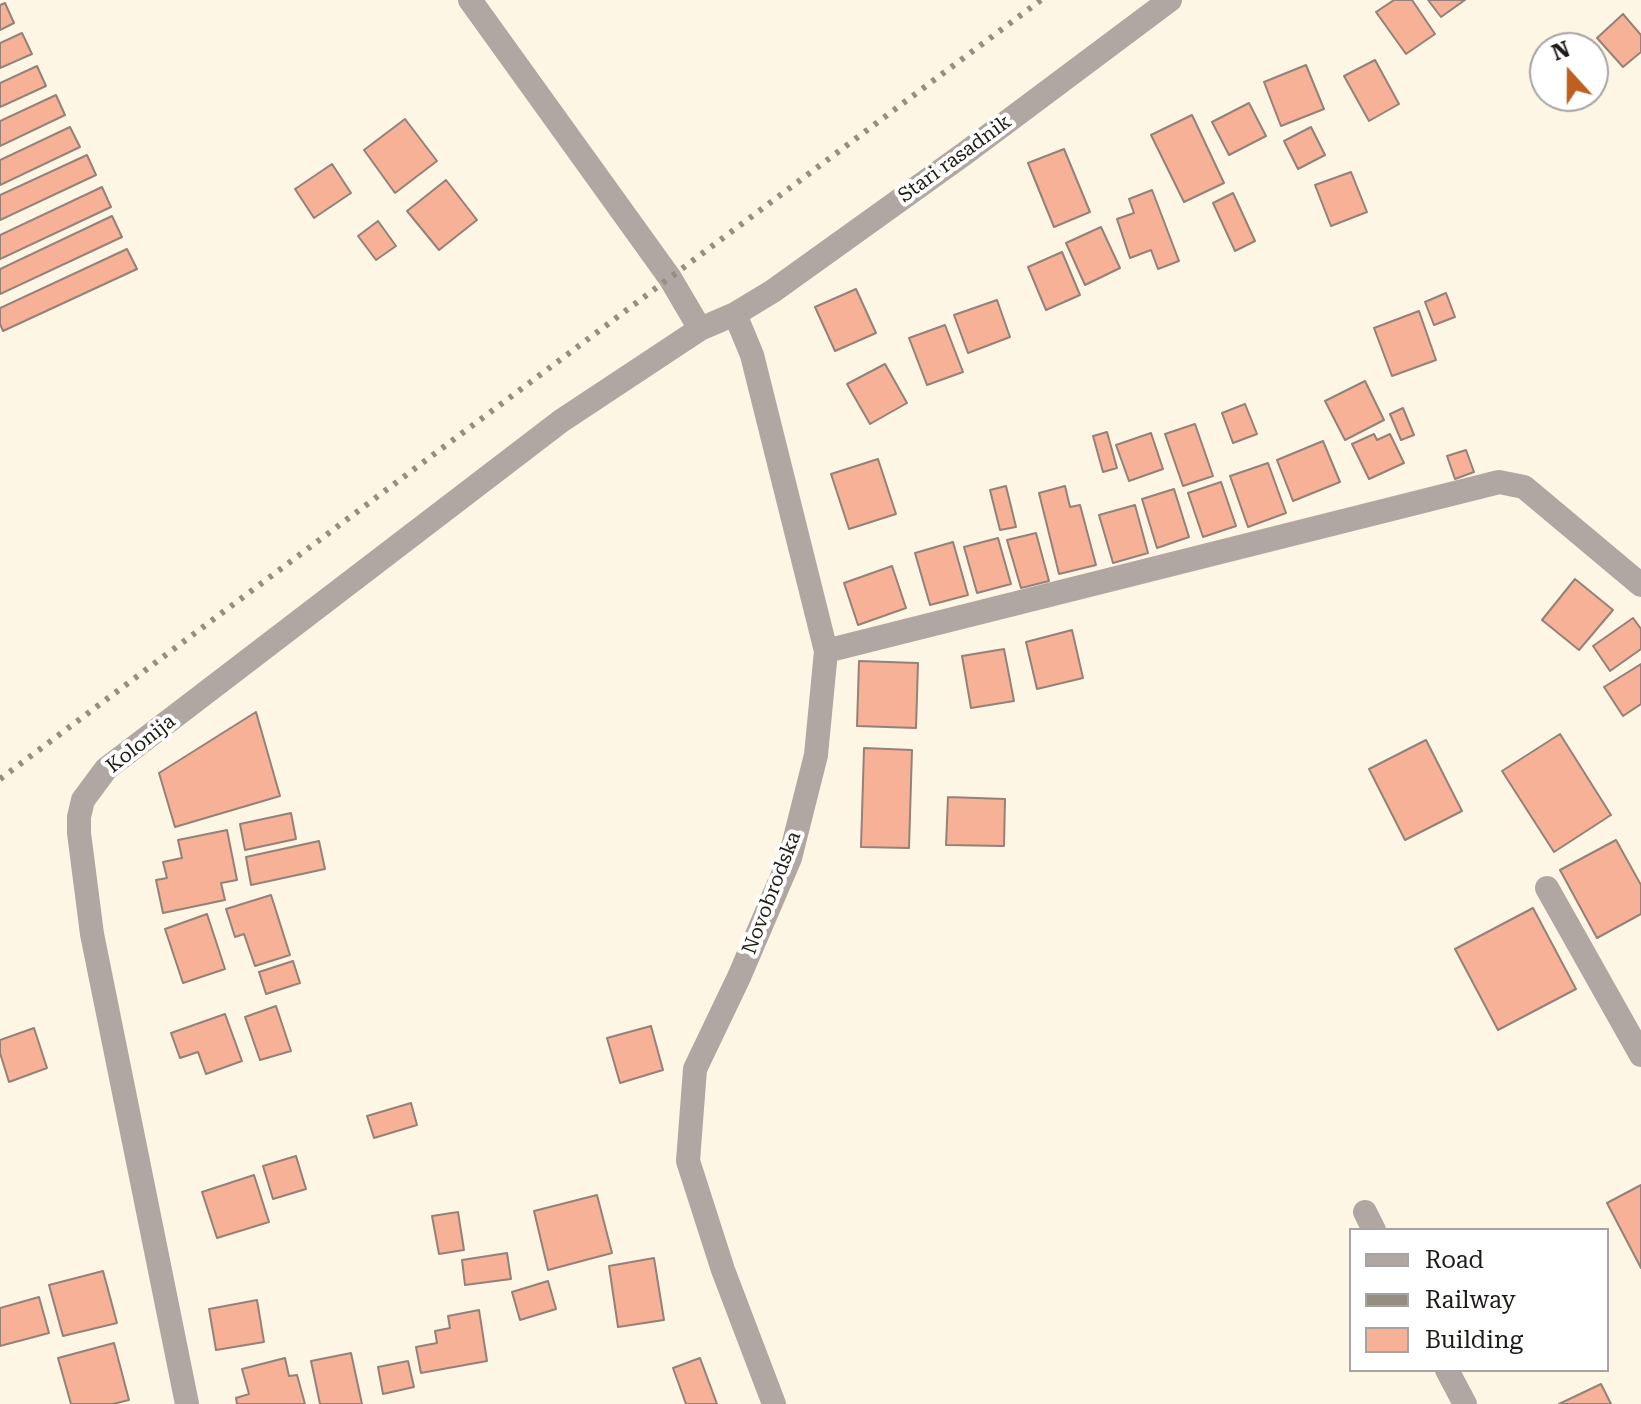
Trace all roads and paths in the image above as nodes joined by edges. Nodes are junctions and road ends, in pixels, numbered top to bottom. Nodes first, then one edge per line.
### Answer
1 (470, 0) edge
2 (1170, 0) edge
3 (735, 314) junction
4 (700, 329) junction
5 (1641, 585) edge
6 (826, 651) junction
7 (1547, 888) dead end
8 (1641, 1055) edge
9 (1448, 1372) edge
10 (187, 1404) edge
11 (774, 1404) edge
12 (1465, 1404) edge

1 - 4 street
2 - 3 street, Stari rasadnik
3 - 4 street
3 - 6 street, Novobrodska
4 - 10 street, Kolonija
5 - 6 street
6 - 11 street, Novobrodska
7 - 8 street
9 - 12 street

